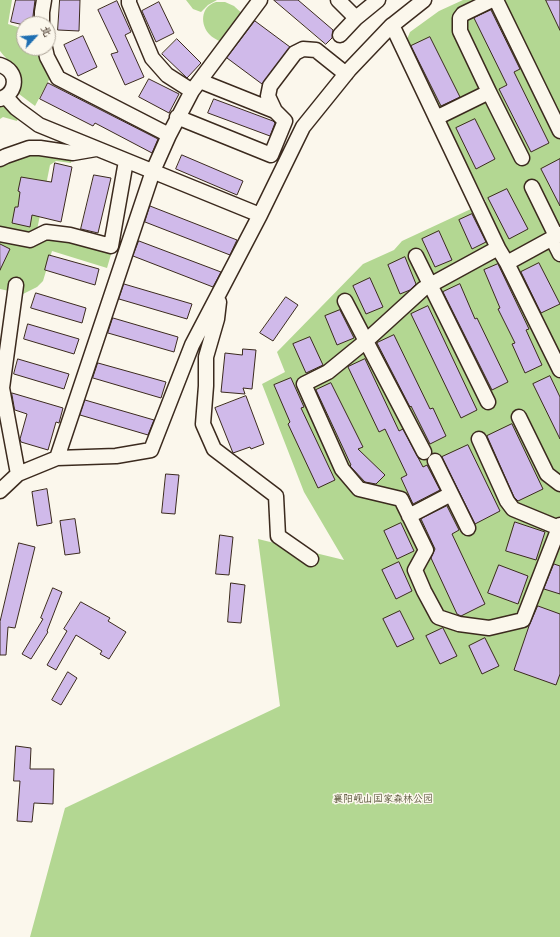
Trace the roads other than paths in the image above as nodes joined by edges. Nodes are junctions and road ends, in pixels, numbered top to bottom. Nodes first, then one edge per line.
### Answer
1 (44, 0) edge
2 (129, 0) edge
3 (260, 0) edge
4 (338, 0) edge
5 (378, 0) edge
6 (424, 0) edge
7 (492, 0) edge
8 (496, 0) edge
9 (42, 16) edge
10 (356, 18) junction
11 (392, 25) junction
12 (340, 35) dead end
13 (47, 56) edge
14 (0, 65) edge
15 (346, 74) junction
16 (196, 86) junction
17 (489, 92) junction
18 (3, 98) edge
19 (280, 116) junction
20 (177, 118) junction
21 (436, 118) junction
22 (560, 131) edge
23 (301, 132) junction
24 (169, 135) junction
25 (96, 149) junction
26 (522, 158) dead end
27 (0, 159) edge
28 (126, 161) junction
29 (153, 171) junction
30 (532, 187) dead end
31 (260, 215) junction
32 (0, 234) edge
33 (556, 236) edge
34 (498, 248) junction
35 (560, 254) edge
36 (416, 256) dead end
37 (507, 263) junction
38 (16, 285) dead end
39 (430, 285) junction
40 (221, 290) junction
41 (345, 300) dead end
42 (366, 341) junction
43 (560, 370) edge
44 (488, 402) dead end
45 (519, 417) dead end
46 (479, 439) dead end
47 (56, 458) junction
48 (18, 474) junction
49 (560, 484) edge
50 (0, 490) edge
51 (451, 494) junction
52 (409, 516) junction
53 (559, 526) edge
54 (468, 528) dead end
55 (311, 559) dead end

1 - 9 street
2 - 16 street
3 - 16 street
4 - 10 street
5 - 10 street
6 - 11 street
7 - 17 street
8 - 22 street
10 - 12 street
11 - 15 street
11 - 21 street
13 - 24 street
14 - 18 street
15 - 19 street
15 - 23 street
16 - 19 street
16 - 20 street
17 - 21 street
17 - 26 street
18 - 25 street
19 - 20 street
19 - 23 street
20 - 24 street
21 - 34 street
23 - 31 street
24 - 29 street
25 - 27 street
25 - 28 street
28 - 29 street
28 - 32 street
29 - 31 street
29 - 47 street
30 - 33 street
31 - 40 street
33 - 35 street
33 - 37 street
34 - 37 street
34 - 39 street
36 - 39 street
37 - 43 street
38 - 48 street
39 - 42 street
39 - 44 street
40 - 47 street
40 - 55 street
41 - 42 street
42 - 51 street
42 - 52 street
45 - 49 street
46 - 53 street
47 - 48 street
48 - 50 street
51 - 52 street
51 - 54 street
52 - 53 street

